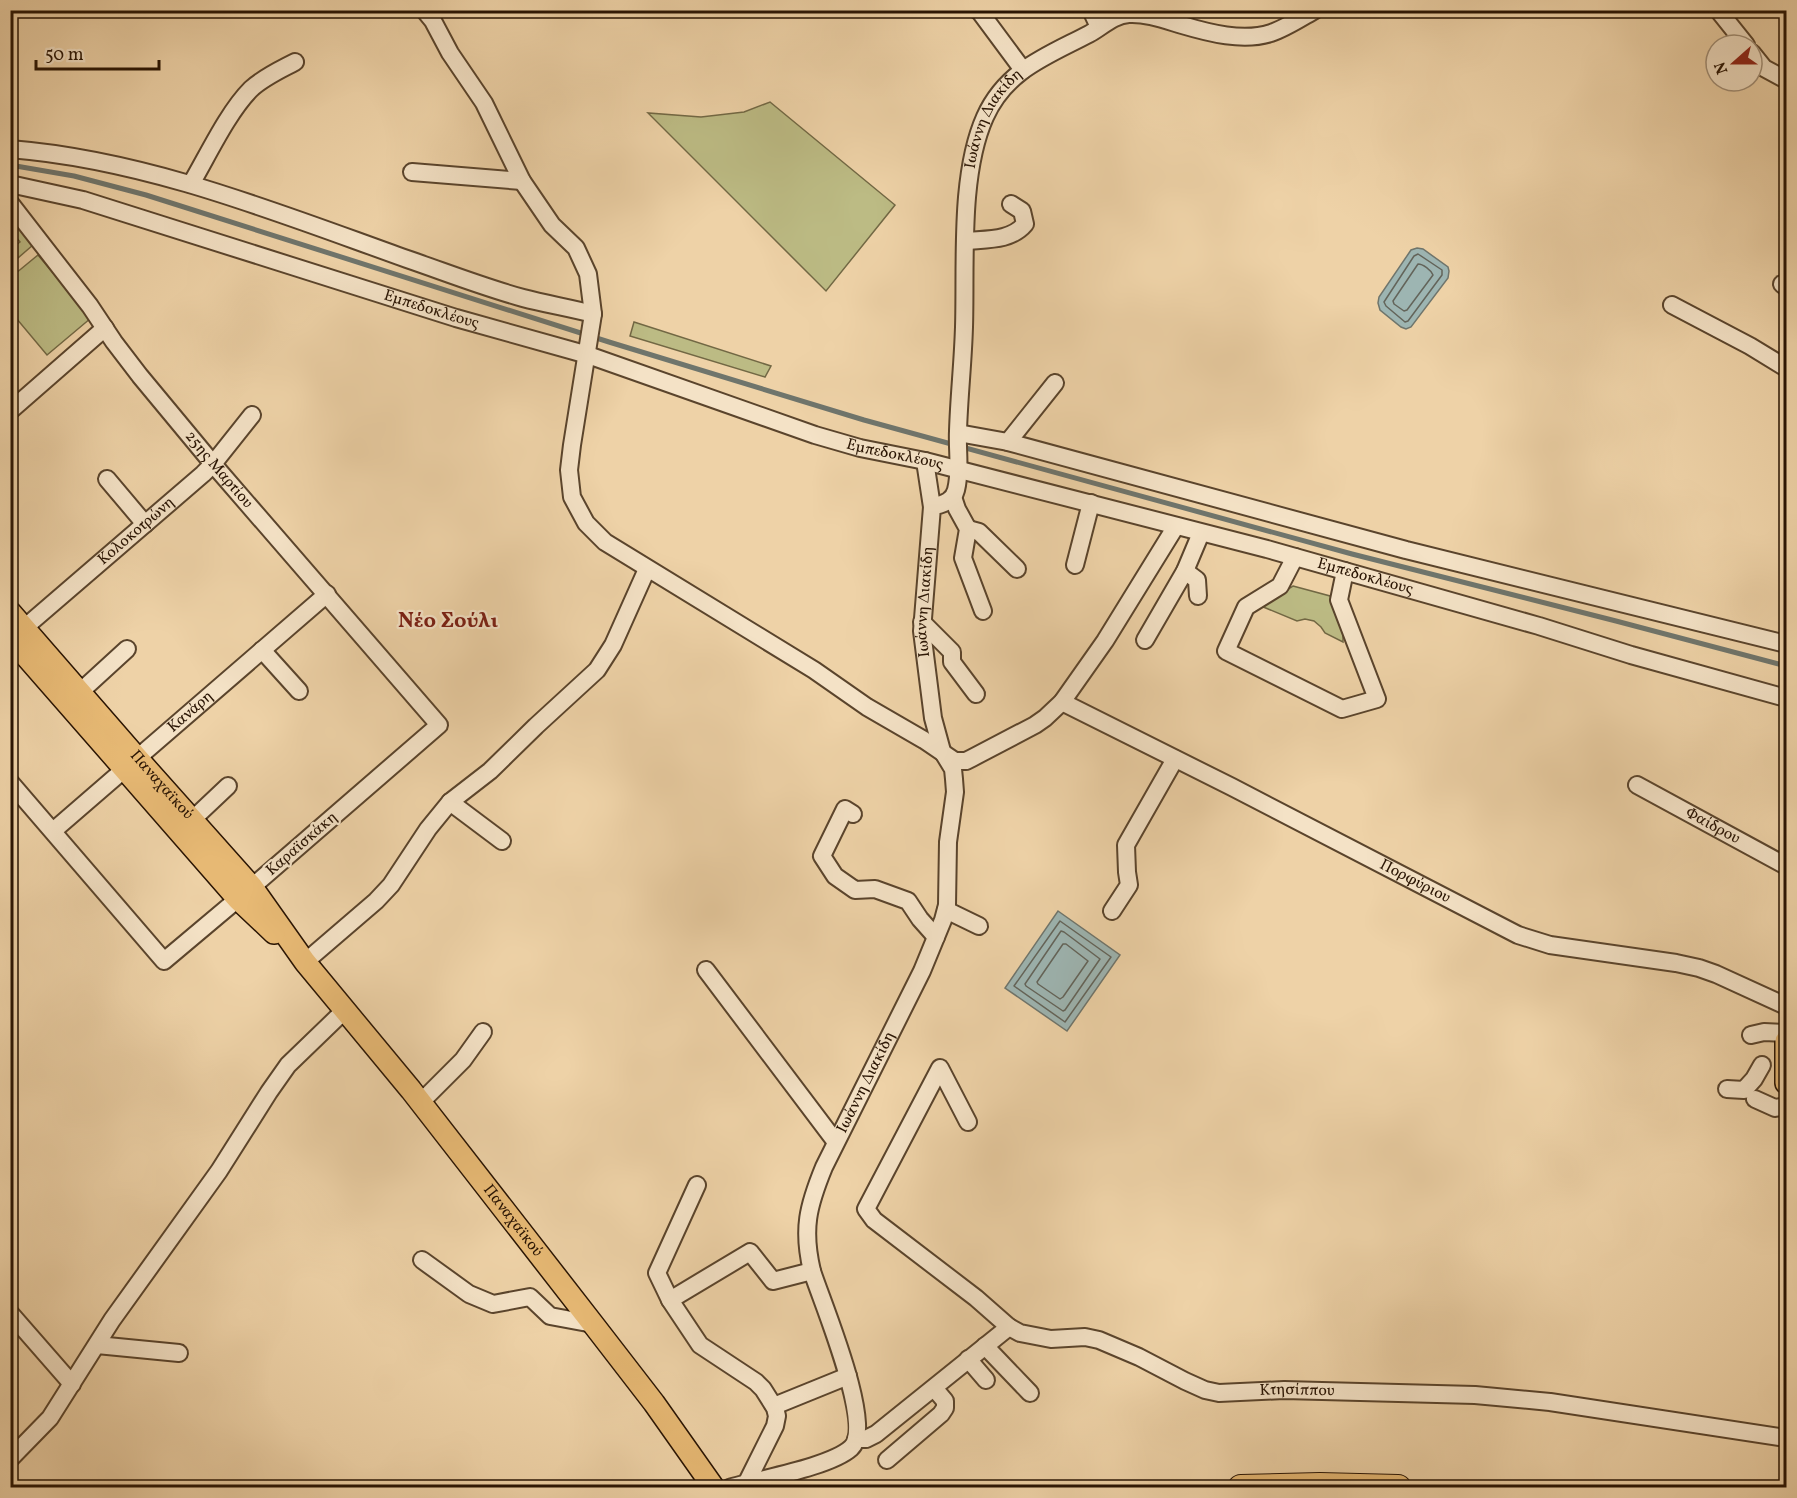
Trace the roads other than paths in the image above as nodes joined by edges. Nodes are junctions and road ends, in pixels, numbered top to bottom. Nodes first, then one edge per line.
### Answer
1 (424, 10) edge
2 (977, 10) edge
3 (1092, 10) edge
4 (1315, 10) edge
5 (1718, 10) edge
6 (1099, 27) junction
7 (1736, 33) edge
8 (295, 62) dead end
9 (1764, 68) edge
10 (1023, 70) junction
11 (1786, 80) edge
12 (10, 149) edge
13 (412, 172) dead end
14 (522, 182) junction
15 (10, 184) edge
16 (192, 184) junction
17 (10, 203) edge
18 (1011, 204) dead end
19 (966, 241) junction
20 (1672, 305) dead end
21 (593, 320) junction
22 (105, 328) junction
23 (588, 355) junction
24 (1786, 368) edge
25 (1054, 383) dead end
26 (10, 411) edge
27 (252, 414) dead end
28 (958, 433) junction
29 (1008, 442) junction
30 (925, 461) junction
31 (213, 464) junction
32 (958, 470) junction
33 (107, 479) dead end
34 (953, 497) junction
35 (1090, 503) junction
36 (932, 507) junction
37 (146, 524) junction
38 (1176, 526) junction
39 (968, 530) junction
40 (1202, 532) junction
41 (1295, 557) junction
42 (1075, 565) dead end
43 (647, 569) junction
44 (1017, 569) dead end
45 (1185, 571) junction
46 (1345, 571) junction
47 (327, 594) junction
48 (1198, 596) dead end
49 (983, 611) dead end
50 (922, 622) junction
51 (13, 631) edge
52 (1145, 640) dead end
53 (1786, 644) edge
54 (127, 649) dead end
55 (262, 650) junction
56 (299, 691) dead end
57 (80, 692) junction
58 (976, 694) dead end
59 (1786, 698) edge
60 (1062, 702) junction
61 (439, 725) joint
62 (942, 751) junction
63 (1175, 759) junction
64 (131, 764) junction
65 (10, 782) edge
66 (1637, 785) dead end
67 (228, 786) dead end
68 (450, 802) junction
69 (853, 814) dead end
70 (192, 820) junction
71 (53, 831) junction
72 (502, 840) dead end
73 (1786, 866) edge
74 (245, 893) junction
75 (946, 910) junction
76 (1112, 911) dead end
77 (979, 926) dead end
78 (936, 937) junction
79 (305, 962) junction
80 (706, 969) dead end
81 (1786, 1006) edge
82 (346, 1009) junction
83 (483, 1032) dead end
84 (1786, 1033) edge
85 (1751, 1035) dead end
86 (1786, 1041) edge
87 (1786, 1078) edge
88 (1786, 1083) edge
89 (1727, 1089) dead end
90 (1755, 1100) dead end
91 (421, 1102) junction
92 (1786, 1106) edge
93 (968, 1122) dead end
94 (835, 1141) junction
95 (697, 1185) dead end
96 (422, 1260) dead end
97 (812, 1271) junction
98 (670, 1299) junction
99 (10, 1313) edge
100 (593, 1324) junction
101 (1009, 1327) junction
102 (97, 1345) junction
103 (985, 1346) junction
104 (179, 1353) dead end
105 (968, 1359) junction
106 (848, 1376) junction
107 (986, 1380) dead end
108 (72, 1384) junction
109 (934, 1388) junction
110 (1030, 1393) dead end
111 (774, 1406) junction
112 (1786, 1438) edge
113 (856, 1439) junction
114 (10, 1459) edge
115 (887, 1461) dead end
116 (747, 1482) junction
117 (714, 1488) edge
118 (729, 1488) edge
119 (1241, 1488) edge
120 (1398, 1488) edge

1 - 14 street
2 - 10 street
3 - 6 street
4 - 6 street, Ιωάννη Διακίδη
5 - 7 street
6 - 10 street, Ιωάννη Διακίδη
8 - 16 street
9 - 11 street
10 - 19 street, Ιωάννη Διακίδη
12 - 16 street
13 - 14 street
14 - 21 street
15 - 23 street, Εμπεδοκλέους
16 - 21 street
17 - 22 street, 25ης Μαρτίου
18 - 19 street
19 - 28 street, Ιωάννη Διακίδη
20 - 24 street
21 - 23 street
22 - 26 street
22 - 31 street, 25ης Μαρτίου
23 - 30 street, Εμπεδοκλέους
23 - 43 street
25 - 29 street
27 - 31 street, Κολοκοτρώνη
28 - 29 street
28 - 32 street, Ιωάννη Διακίδη
29 - 53 street
30 - 32 street, Εμπεδοκλέους
30 - 36 street, Ιωάννη Διακίδη
31 - 37 street, Κολοκοτρώνη
31 - 47 street, 25ης Μαρτίου
32 - 34 street, Ιωάννη Διακίδη
32 - 35 street, Εμπεδοκλέους
33 - 37 street
34 - 36 street
34 - 39 street
35 - 38 street, Εμπεδοκλέους
35 - 42 street
36 - 50 street, Ιωάννη Διακίδη
37 - 51 street, Κολοκοτρώνη
38 - 40 street, Εμπεδοκλέους
38 - 60 street
39 - 44 street
39 - 49 street
40 - 41 street, Εμπεδοκλέους
40 - 45 street
41 - 46 street, Εμπεδοκλέους
41 - 46 street
43 - 62 street
43 - 68 street
45 - 48 street
45 - 52 street
46 - 59 street, Εμπεδοκλέους
47 - 55 street, Κανάρη
47 - 61 street, 25ης Μαρτίου
50 - 58 street
50 - 62 street, Ιωάννη Διακίδη
51 - 57 main road, Παναχαϊκού
51 - 64 main road, Παναχαϊκού
54 - 57 street
55 - 56 street
55 - 64 street, Κανάρη
57 - 64 main road, Παναχαϊκού
60 - 62 street
60 - 63 street, Πορφύριου
61 - 74 street, Καραϊσκάκη
62 - 75 street, Ιωάννη Διακίδη
63 - 76 street
63 - 81 street, Πορφύριου
64 - 70 main road, Παναχαϊκού
64 - 71 street, Κανάρη
64 - 74 main road, Παναχαϊκού
65 - 71 street
66 - 73 street, Φαίδρου
67 - 70 street
68 - 72 street
68 - 79 street
69 - 78 street
70 - 74 main road, Παναχαϊκού
71 - 74 street, Καραϊσκάκη
74 - 79 main road, Παναχαϊκού
75 - 77 street
75 - 78 street, Ιωάννη Διακίδη
78 - 94 street, Ιωάννη Διακίδη
79 - 82 main road, Παναχαϊκού
80 - 94 street
82 - 91 main road, Παναχαϊκού
82 - 102 street
83 - 91 street
84 - 85 street
86 - 87 main road
87 - 88 main road
87 - 89 street
90 - 92 street
91 - 100 main road, Παναχαϊκού
93 - 101 street
94 - 97 street, Ιωάννη Διακίδη
95 - 98 street
96 - 100 street
97 - 98 street
97 - 106 street, Ιωάννη Διακίδη
98 - 111 street
99 - 108 street
100 - 117 main road, Παναχαϊκού
101 - 103 street
101 - 112 street, Κτησίππου
102 - 104 street
102 - 108 street
103 - 105 street
103 - 110 street
105 - 107 street
105 - 109 street
106 - 111 street
106 - 113 street, Ιωάννη Διακίδη
108 - 114 street
109 - 113 street
109 - 115 street
111 - 116 street
113 - 116 street
116 - 118 street
119 - 120 highway

